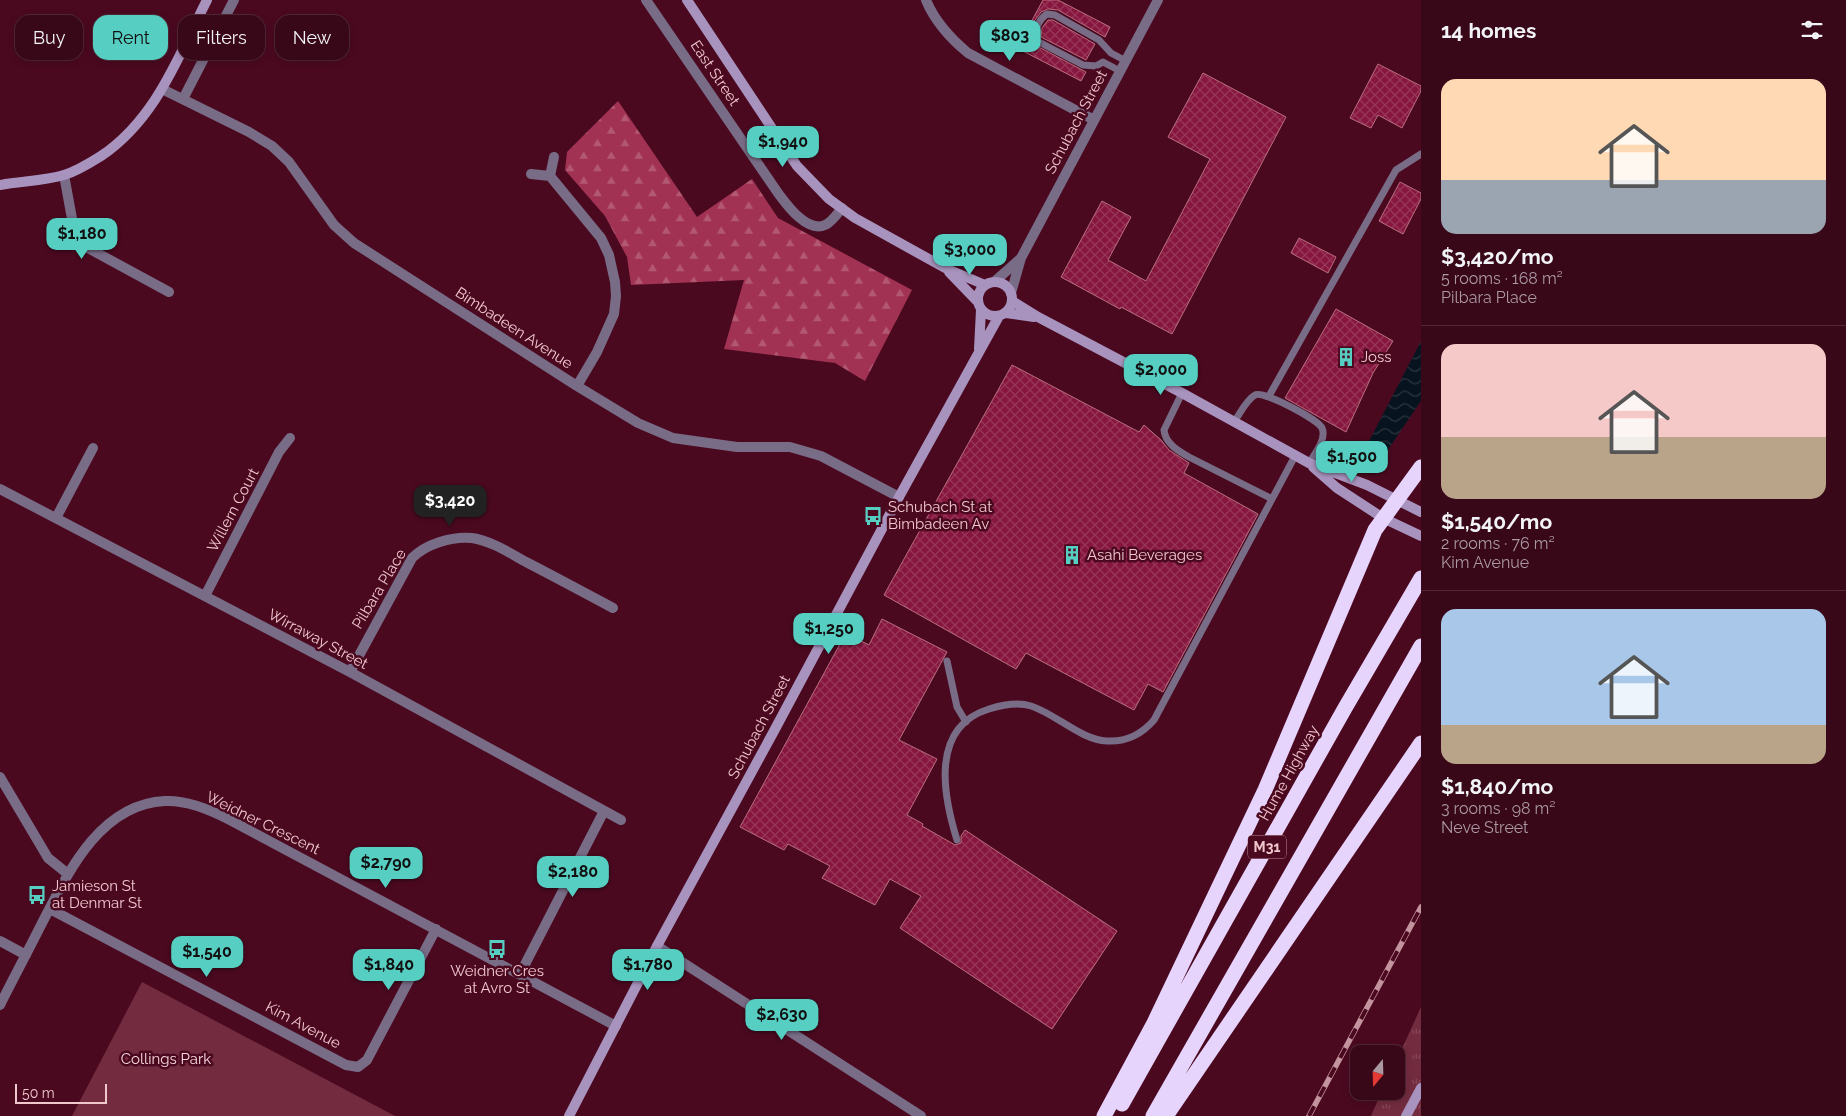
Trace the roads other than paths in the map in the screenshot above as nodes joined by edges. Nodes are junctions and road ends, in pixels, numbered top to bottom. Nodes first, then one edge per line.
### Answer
1 (207, 0) edge
2 (234, 0) edge
3 (646, 0) edge
4 (687, 0) edge
5 (926, 0) edge
6 (1158, 0) edge
7 (1126, 60) junction
8 (1120, 71) junction
9 (162, 89) junction
10 (183, 99) junction
11 (1094, 120) junction
12 (1421, 154) edge
13 (554, 157) dead end
14 (531, 174) dead end
15 (64, 175) junction
16 (550, 176) junction
17 (0, 185) edge
18 (842, 208) junction
19 (1021, 258) junction
20 (945, 268) junction
21 (990, 283) junction
22 (168, 292) dead end
23 (1012, 297) junction
24 (979, 306) junction
25 (1002, 315) junction
26 (1038, 318) junction
27 (978, 353) junction
28 (577, 386) junction
29 (1182, 393) junction
30 (1269, 396) junction
31 (1234, 422) junction
32 (290, 438) dead end
33 (92, 448) dead end
34 (1295, 456) junction
35 (1309, 463) junction
36 (1421, 467) edge
37 (0, 489) edge
38 (899, 497) junction
39 (1272, 499) junction
40 (1396, 499) junction
41 (1421, 512) edge
42 (56, 518) junction
43 (1382, 518) junction
44 (1421, 536) edge
45 (1421, 578) edge
46 (204, 596) junction
47 (614, 608) dead end
48 (1421, 646) edge
49 (947, 661) dead end
50 (350, 672) junction
51 (966, 722) junction
52 (1421, 743) edge
53 (0, 777) edge
54 (604, 811) junction
55 (621, 820) dead end
56 (958, 840) dead end
57 (68, 874) junction
58 (50, 909) junction
59 (436, 929) junction
60 (0, 941) edge
61 (657, 946) junction
62 (26, 955) junction
63 (520, 974) junction
64 (0, 1005) edge
65 (616, 1026) junction
66 (1421, 1088) edge
67 (569, 1116) edge
68 (921, 1116) edge
69 (1104, 1116) edge
70 (1115, 1116) edge
71 (1152, 1116) edge
72 (1166, 1116) edge
73 (1406, 1116) edge

1 - 9 main road
2 - 10 street
3 - 18 street, East Street
4 - 18 main road, East Street
5 - 11 street
6 - 7 street, Schubach Street
7 - 8 street, Schubach Street
7 - 8 lane
8 - 11 street, Schubach Street
9 - 10 street, Bimbadeen Avenue
9 - 15 main road
10 - 28 street, Bimbadeen Avenue
11 - 19 street, Schubach Street
12 - 30 lane
13 - 16 street
14 - 16 street
15 - 17 main road
15 - 22 street
16 - 28 street
18 - 20 main road, East Street
19 - 21 street, Schubach Street
19 - 23 street, Schubach Street
20 - 21 main road, East Street
20 - 24 main road, East Street
21 - 23 main road
21 - 24 main road
23 - 25 main road
23 - 26 main road
24 - 25 main road
24 - 27 main road, Schubach Street
25 - 26 main road
25 - 27 main road, Schubach Street
26 - 29 main road
27 - 38 main road, Schubach Street
28 - 38 street, Bimbadeen Avenue
29 - 31 main road
29 - 39 lane
30 - 31 lane
30 - 35 lane
31 - 34 main road
32 - 46 street, Willern Court
33 - 42 street
34 - 35 main road
34 - 39 lane
35 - 40 main road
35 - 43 main road
36 - 40 highway
37 - 42 street, Wirraway Street
38 - 61 main road, Schubach Street
39 - 51 lane
40 - 41 main road
40 - 43 highway
42 - 46 street, Wirraway Street
43 - 44 main road
43 - 69 highway
45 - 70 highway, Hume Highway / M31
46 - 50 street, Wirraway Street
47 - 50 street, Pilbara Place
48 - 71 highway, M31
49 - 51 lane
50 - 54 street, Wirraway Street
51 - 56 lane
52 - 72 highway
53 - 57 street
54 - 55 street, Wirraway Street
54 - 63 street
57 - 58 street, Weidner Crescent
57 - 59 street, Weidner Crescent
58 - 59 street, Kim Avenue
58 - 62 street, Weidner Crescent
59 - 63 street, Weidner Crescent
60 - 62 street
61 - 65 main road, Schubach Street
61 - 68 street
62 - 64 street, Weidner Crescent
63 - 65 street, Weidner Crescent
65 - 67 main road, Schubach Street
66 - 73 main road

